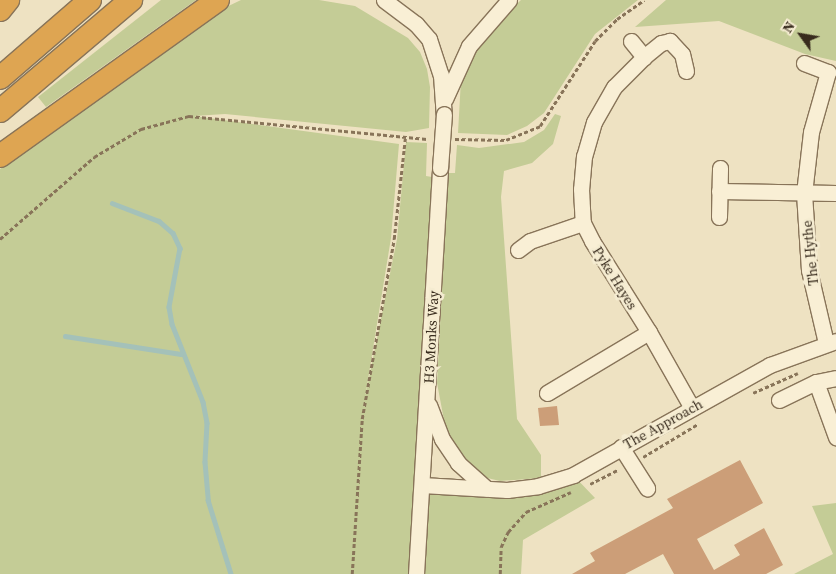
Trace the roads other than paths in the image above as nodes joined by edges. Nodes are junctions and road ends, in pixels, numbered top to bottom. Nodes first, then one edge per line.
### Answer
1 (8, 0) edge
2 (90, 0) edge
3 (131, 0) edge
4 (218, 0) edge
5 (384, 0) edge
6 (509, 0) edge
7 (0, 10) edge
8 (631, 41) dead end
9 (644, 56) junction
10 (804, 63) dead end
11 (686, 71) dead end
12 (832, 73) edge
13 (0, 78) edge
14 (444, 107) junction
15 (0, 111) edge
16 (0, 156) edge
17 (720, 168) dead end
18 (719, 191) junction
19 (804, 193) junction
20 (836, 193) edge
21 (719, 217) dead end
22 (583, 223) junction
23 (518, 250) dead end
24 (649, 332) junction
25 (831, 342) edge
26 (836, 378) edge
27 (816, 382) junction
28 (547, 392) dead end
29 (427, 399) junction
30 (779, 400) dead end
31 (692, 408) junction
32 (836, 437) edge
33 (621, 447) junction
34 (422, 485) junction
35 (486, 488) junction
36 (647, 488) dead end
37 (416, 574) edge

1 - 7 highway
2 - 13 highway
3 - 15 highway
4 - 16 highway
5 - 14 street, H3 Monks Way
6 - 14 street, H3 Monks Way
8 - 9 street
9 - 11 street, Pyke Hayes
9 - 22 street, Pyke Hayes
10 - 12 street, The Hythe
12 - 19 street, The Hythe
14 - 29 street, H3 Monks Way, bridge
17 - 18 street
18 - 19 street
18 - 21 street
19 - 20 street
19 - 25 street, The Hythe
22 - 23 street
22 - 24 street, Pyke Hayes
24 - 28 street
24 - 31 street, Pyke Hayes
25 - 31 street, The Approach
26 - 27 street
27 - 30 street
27 - 32 street
29 - 34 street, H3 Monks Way
29 - 35 street
31 - 33 street, The Approach
33 - 35 street, The Approach
33 - 36 street
34 - 35 street, The Approach
34 - 37 street, H3 Monks Way

